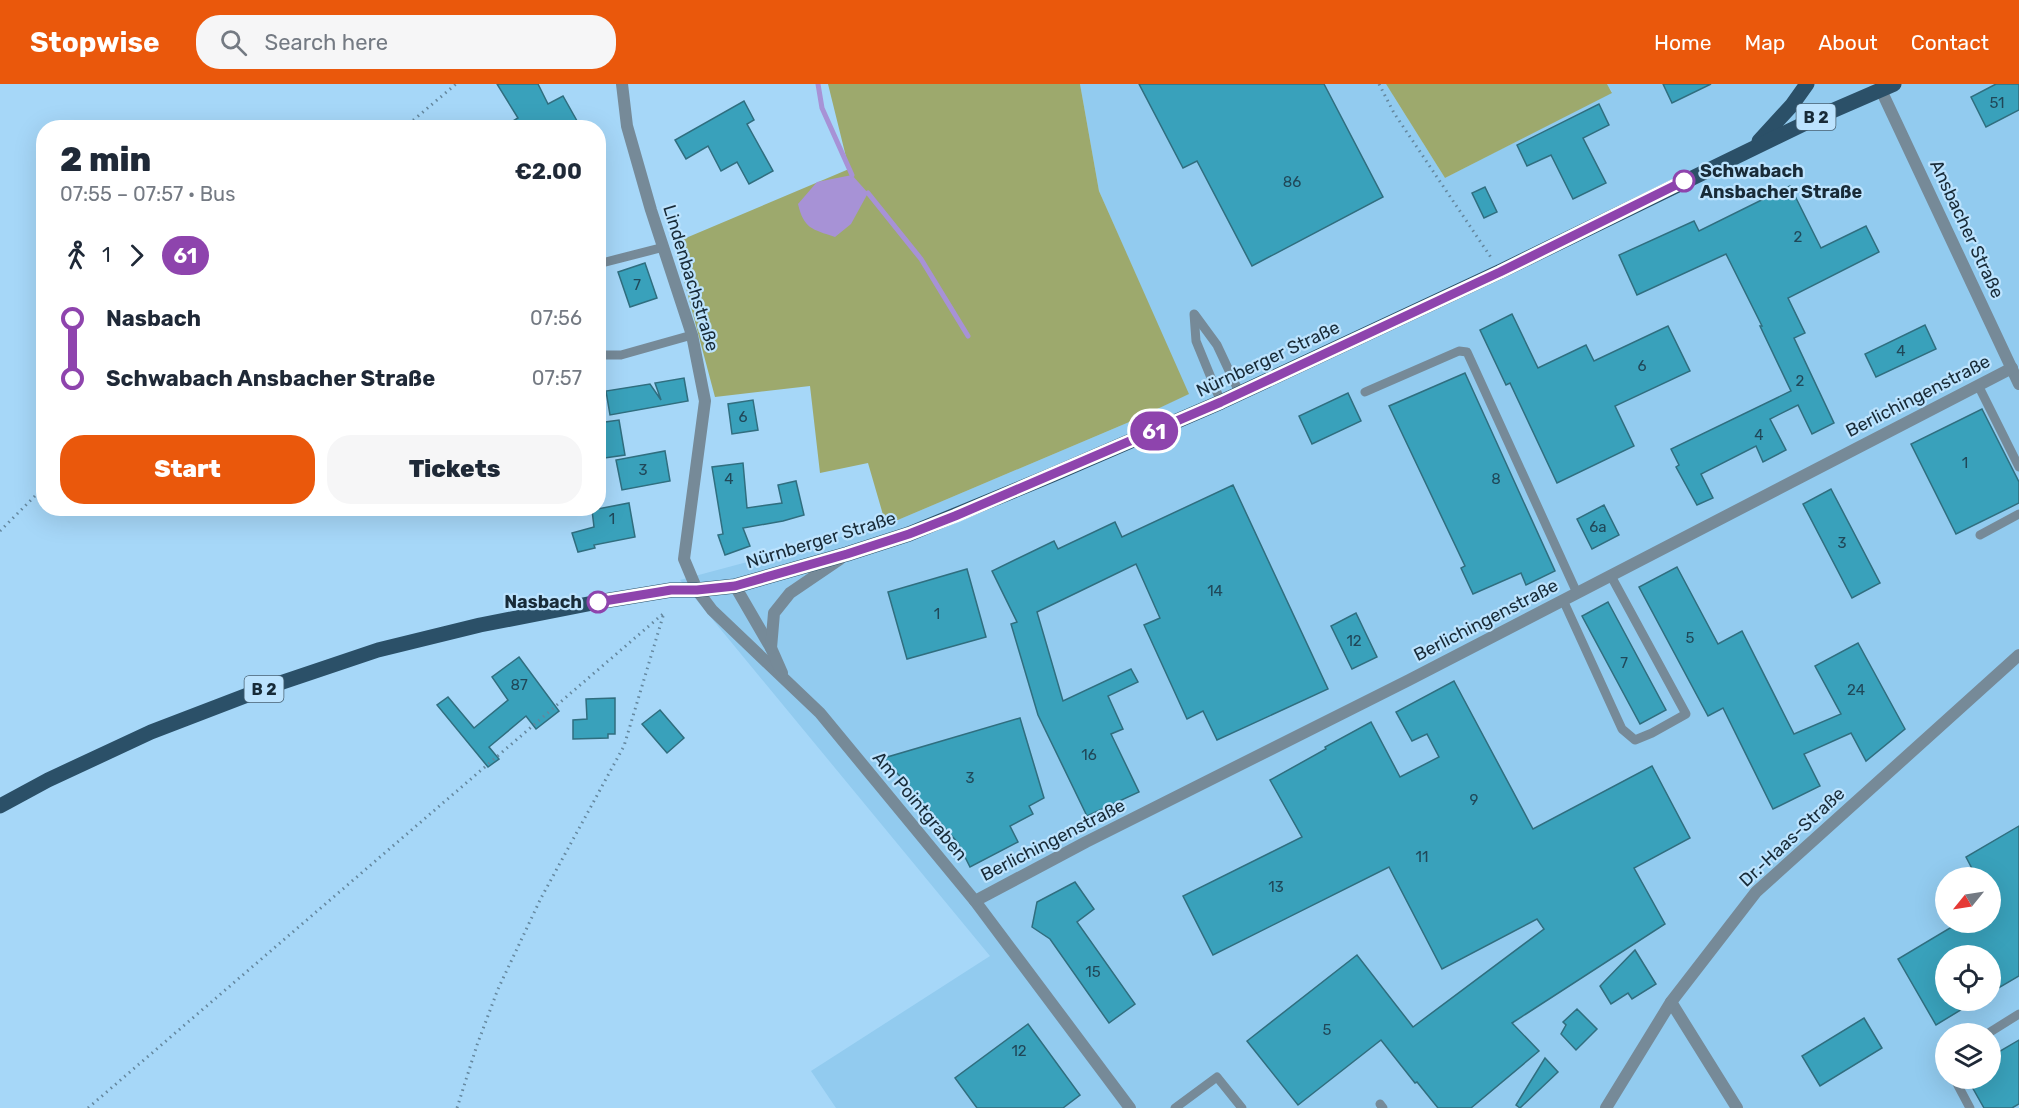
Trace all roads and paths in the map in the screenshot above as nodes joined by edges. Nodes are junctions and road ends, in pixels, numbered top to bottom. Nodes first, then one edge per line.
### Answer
1 (456, 84) edge
2 (622, 84) edge
3 (1378, 84) edge
4 (1807, 84) edge
5 (1884, 86) edge
6 (413, 120) edge
7 (1753, 148) junction
8 (664, 247) junction
9 (606, 262) edge
10 (1500, 272) junction
11 (692, 335) junction
12 (606, 355) edge
13 (2016, 376) edge
14 (1978, 386) junction
15 (1365, 392) dead end
16 (1240, 393) junction
17 (1221, 402) junction
18 (2019, 467) edge
19 (36, 495) edge
20 (2019, 514) edge
21 (0, 531) edge
22 (1980, 535) dead end
23 (847, 554) junction
24 (1611, 576) junction
25 (735, 586) junction
26 (697, 590) junction
27 (1577, 593) junction
28 (1563, 600) junction
29 (771, 648) junction
30 (2019, 655) edge
31 (783, 677) junction
32 (0, 806) edge
33 (975, 901) junction
34 (1671, 1002) junction
35 (2019, 1014) edge
36 (2001, 1025) edge
37 (1960, 1089) edge
38 (88, 1108) edge
39 (457, 1108) edge
40 (1130, 1108) edge
41 (1175, 1108) edge
42 (1242, 1108) edge
43 (1606, 1108) edge
44 (1737, 1108) edge
45 (1970, 1108) edge

1 - 6 path
2 - 8 street, Lindenbachstraße
3 - 10 path
4 - 7 main road
5 - 7 main road, Nürnberger Straße / B 2
5 - 13 street, Ansbacher Straße
7 - 10 main road, Nürnberger Straße / B 2
8 - 9 lane
8 - 11 street, Lindenbachstraße
10 - 16 main road, Nürnberger Straße / B 2
11 - 12 lane
11 - 26 street, Lindenbachstraße
13 - 14 street, Berlichingenstraße
14 - 18 lane
14 - 24 street, Berlichingenstraße
15 - 27 lane
16 - 17 main road, Nürnberger Straße / B 2
16 - 17 lane
17 - 23 main road, Nürnberger Straße / B 2
19 - 21 path
20 - 22 lane
23 - 25 main road, Nürnberger Straße / B 2
23 - 29 street, Am Pointgraben
24 - 27 street, Berlichingenstraße
24 - 28 lane
25 - 26 main road, Nürnberger Straße / B 2
25 - 29 street, Am Pointgraben
26 - 31 street, Am Pointgraben
26 - 32 main road, Nürnberger Straße / B 2
27 - 28 street, Berlichingenstraße
28 - 33 street, Berlichingenstraße
29 - 31 street, Am Pointgraben
30 - 34 street, Dr.-Haas-Straße
31 - 33 street, Am Pointgraben
33 - 40 street, Am Pointgraben
34 - 43 street, Dr.-Haas-Straße
34 - 44 street
35 - 36 lane
37 - 45 lane
38 - 39 path
41 - 42 lane

